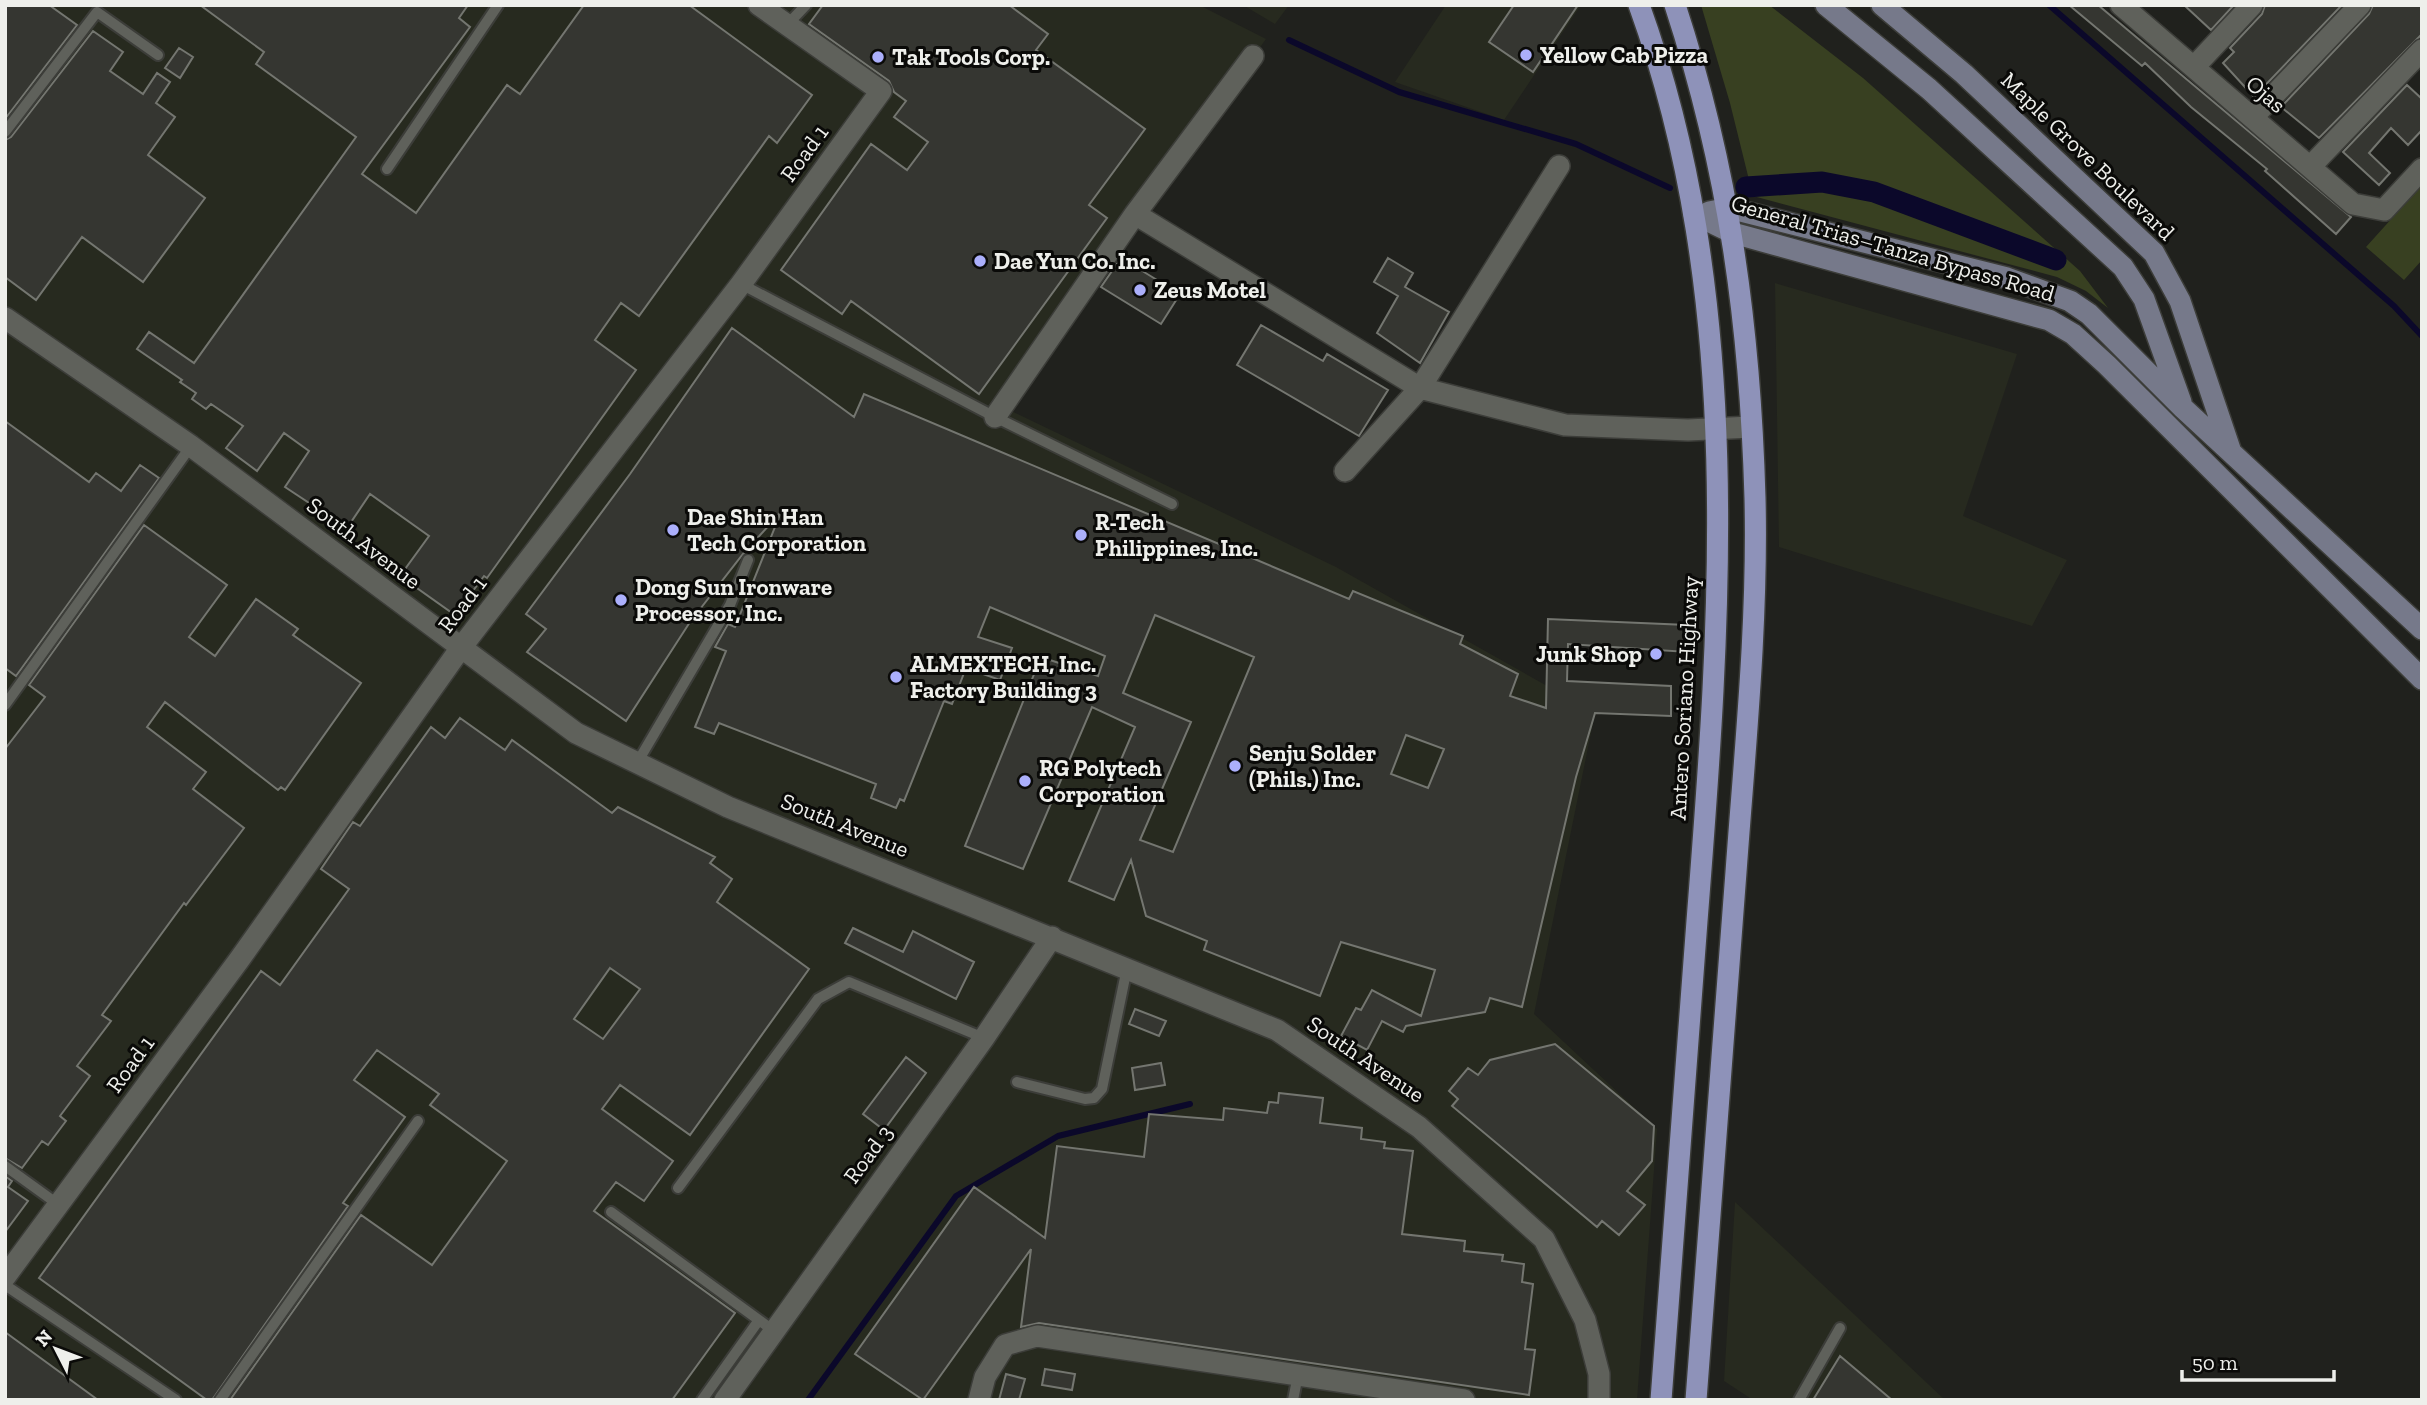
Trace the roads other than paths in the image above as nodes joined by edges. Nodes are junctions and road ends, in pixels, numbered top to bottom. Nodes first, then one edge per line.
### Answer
1 (498, 5) edge
2 (759, 5) edge
3 (806, 5) edge
4 (1639, 5) edge
5 (1675, 5) edge
6 (1826, 5) edge
7 (1882, 5) edge
8 (2252, 5) edge
9 (2360, 5) edge
10 (2134, 9) edge
11 (788, 25) junction
12 (2422, 50) edge
13 (158, 55) dead end
14 (1254, 56) dead end
15 (2194, 67) junction
16 (2253, 117) junction
17 (5, 132) edge
18 (1559, 166) dead end
19 (2310, 167) junction
20 (387, 169) dead end
21 (2422, 169) edge
22 (1728, 208) junction
23 (1135, 214) junction
24 (1694, 214) junction
25 (1732, 233) junction
26 (741, 284) junction
27 (5, 318) edge
28 (1420, 388) junction
29 (2183, 408) junction
30 (995, 417) junction
31 (1751, 427) junction
32 (1715, 430) junction
33 (191, 446) junction
34 (2231, 451) junction
35 (1345, 471) dead end
36 (1172, 504) dead end
37 (748, 560) dead end
38 (2422, 629) edge
39 (460, 649) junction
40 (2422, 679) edge
41 (5, 705) edge
42 (637, 763) junction
43 (1052, 937) junction
44 (1127, 968) junction
45 (984, 1038) junction
46 (1017, 1082) dead end
47 (418, 1121) dead end
48 (5, 1166) edge
49 (678, 1188) dead end
50 (59, 1205) junction
51 (611, 1212) dead end
52 (5, 1277) edge
53 (5, 1285) edge
54 (767, 1325) junction
55 (1840, 1328) dead end
56 (1297, 1375) junction
57 (176, 1400) edge
58 (220, 1400) edge
59 (702, 1400) edge
60 (724, 1400) edge
61 (979, 1400) edge
62 (1293, 1400) edge
63 (1465, 1400) edge
64 (1599, 1400) edge
65 (1661, 1400) edge
66 (1696, 1400) edge
67 (1799, 1400) edge

1 - 20 lane
2 - 11 street, Road 1
3 - 11 lane
4 - 24 main road, Antero Soriano Highway
5 - 22 main road
6 - 29 main road
7 - 34 main road, Maple Grove Boulevard
8 - 15 street
9 - 16 street
10 - 15 street, Ojas
11 - 26 street, Road 1
12 - 19 street
13 - 17 lane
14 - 23 street
15 - 16 street, Ojas
16 - 19 street, Ojas
18 - 28 street
19 - 21 street, Ojas
22 - 24 main road, General Trias–Tanza Bypass Road
22 - 25 main road
22 - 29 main road, General Trias–Tanza Bypass Road
23 - 28 street
23 - 30 street
24 - 25 main road, General Trias–Tanza Bypass Road
24 - 32 main road, Antero Soriano Highway
25 - 31 main road
25 - 40 main road, General Trias–Tanza Bypass Road
26 - 30 lane
26 - 39 street, Road 1
27 - 33 street, South Avenue
28 - 32 street
28 - 35 street
29 - 34 main road, General Trias–Tanza Bypass Road
30 - 36 lane
31 - 32 street
31 - 66 main road
32 - 65 main road, Antero Soriano Highway
33 - 39 street, South Avenue
33 - 41 lane
34 - 38 main road, Maple Grove Boulevard
37 - 42 lane
39 - 42 street, South Avenue
39 - 50 street, Road 1
42 - 43 street, South Avenue
43 - 44 street, South Avenue
43 - 45 street, Road 3
44 - 46 lane
44 - 64 street, South Avenue
45 - 49 lane
45 - 54 street, Road 3
47 - 58 lane
48 - 50 lane
50 - 52 street, Road 1
51 - 54 lane
53 - 57 lane
54 - 59 lane
54 - 60 street, Road 3
55 - 67 lane
56 - 61 street
56 - 62 lane
56 - 63 street

